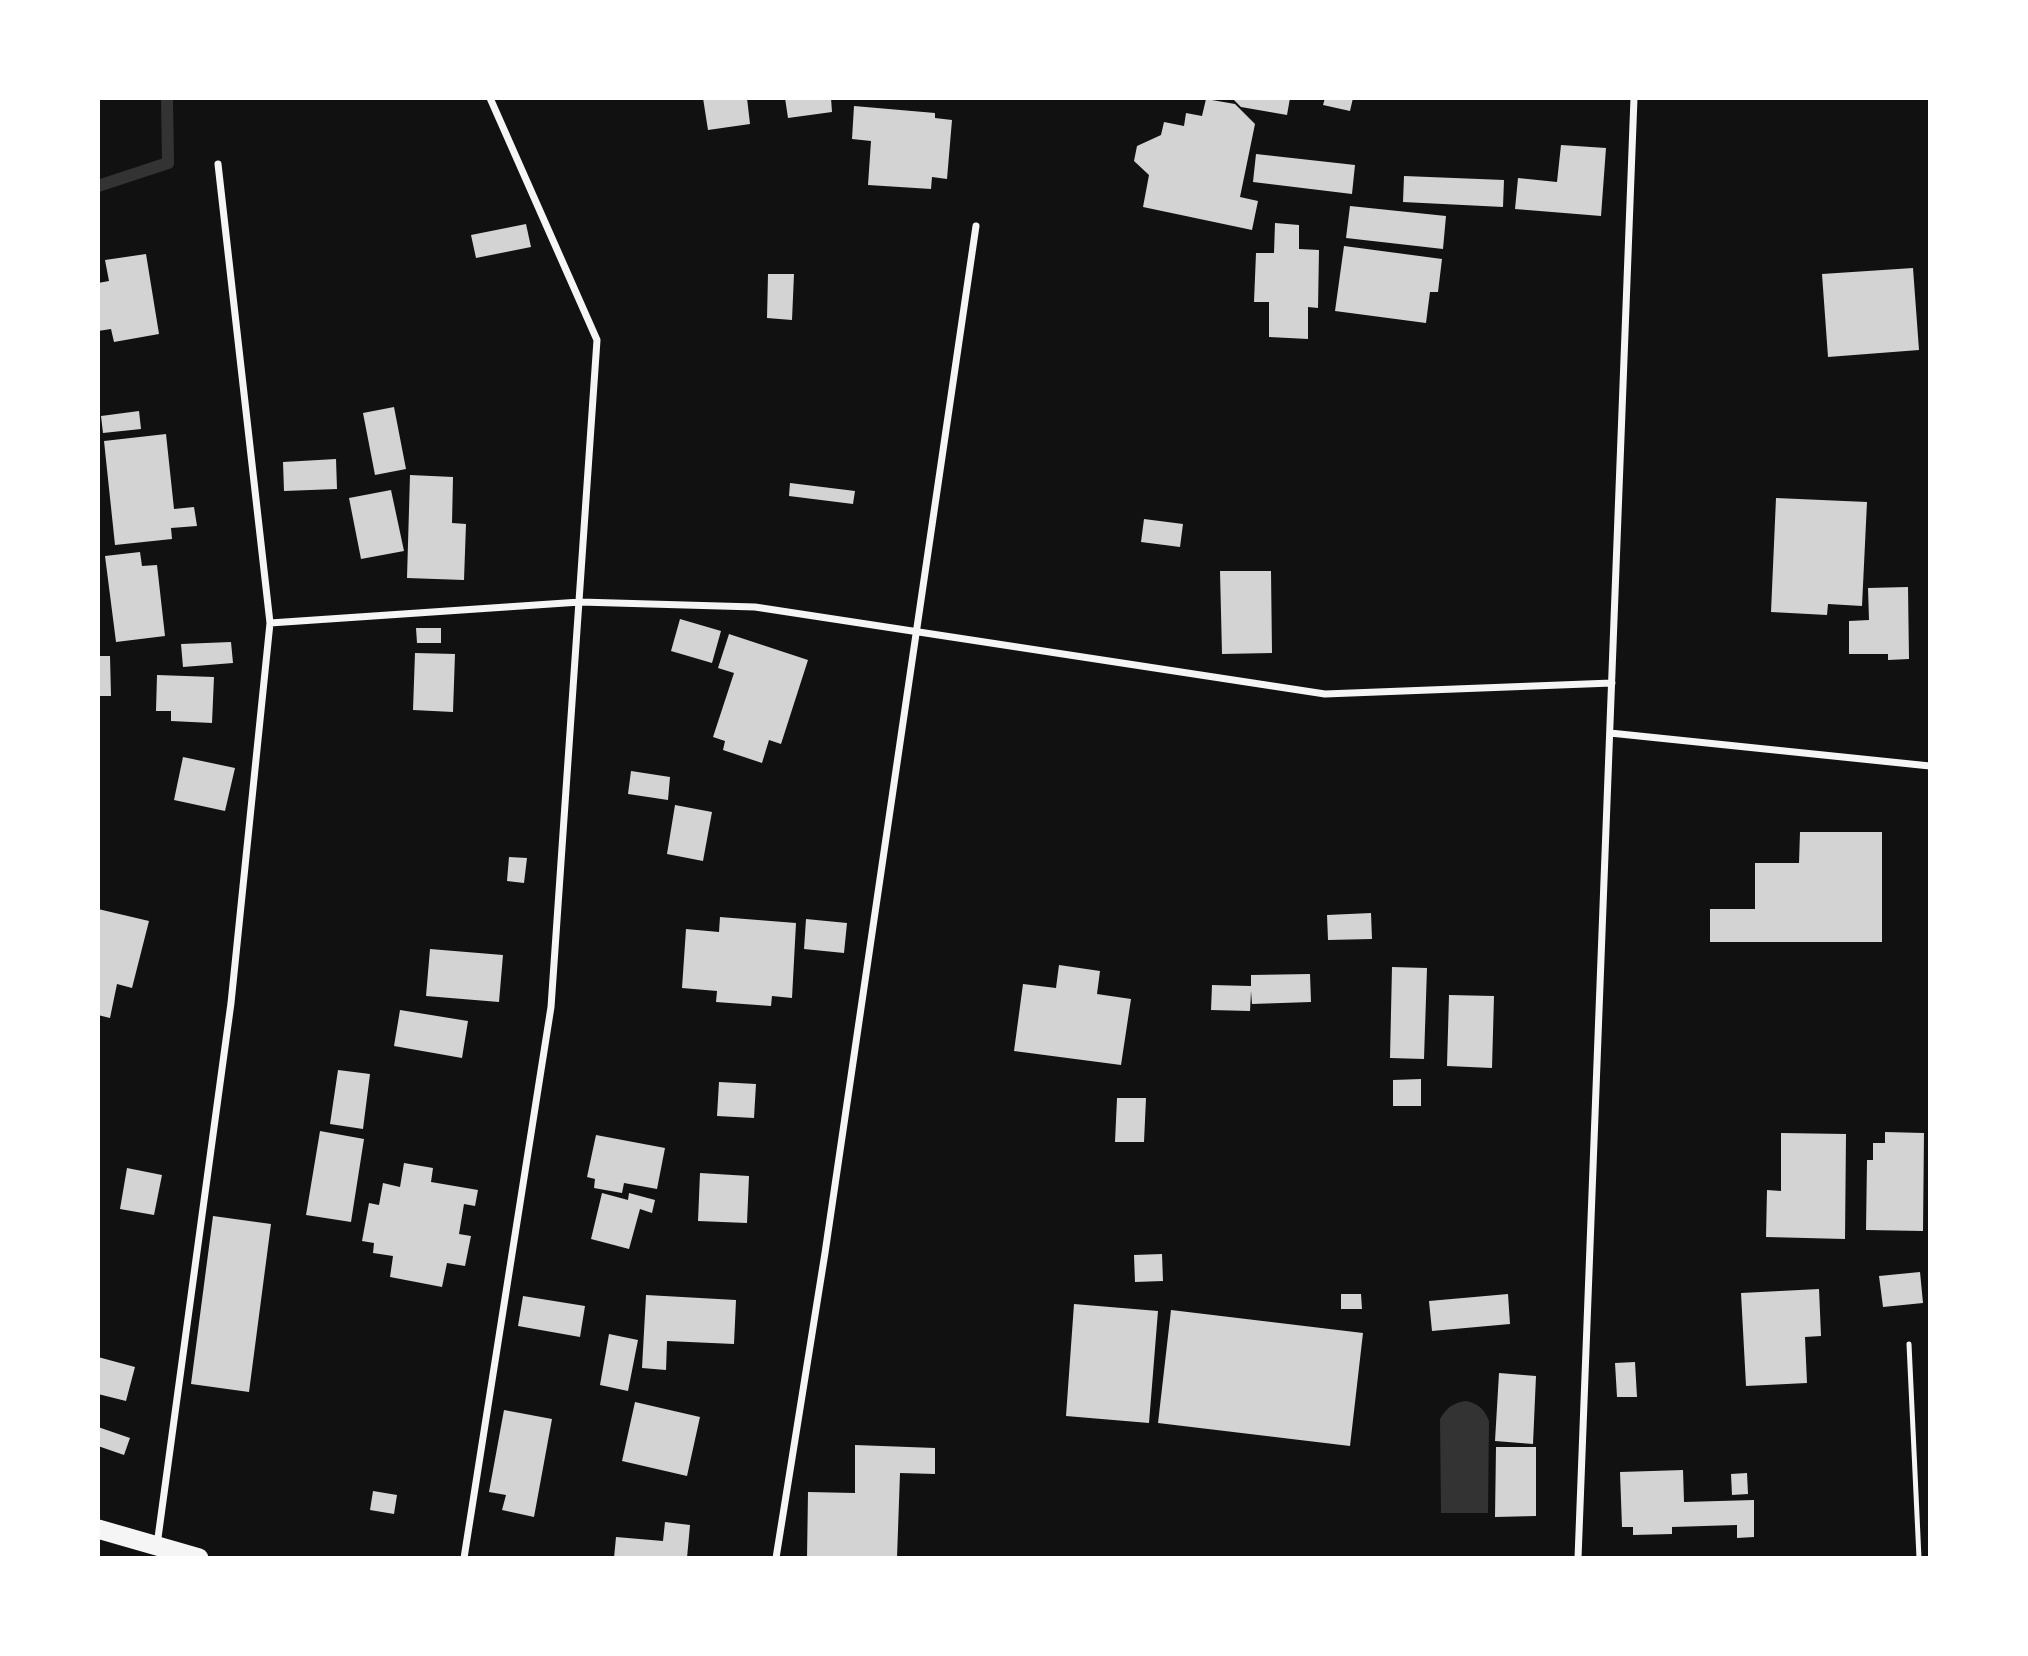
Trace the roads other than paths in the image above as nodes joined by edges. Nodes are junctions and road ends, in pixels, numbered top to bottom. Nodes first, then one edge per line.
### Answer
1 (490, 98) edge
2 (1634, 98) edge
3 (218, 164) dead end
4 (976, 226) dead end
5 (580, 602) junction
6 (270, 623) junction
7 (916, 632) junction
8 (1612, 683) junction
9 (1610, 733) junction
10 (1930, 766) edge
11 (1909, 1344) dead end
12 (98, 1529) edge
13 (157, 1545) junction
14 (200, 1558) edge
15 (464, 1558) edge
16 (776, 1558) edge
17 (1578, 1558) edge
18 (1919, 1558) edge

1 - 5 street
2 - 8 street
3 - 6 street
4 - 7 street
5 - 6 street
5 - 7 street
5 - 15 street
6 - 13 street
7 - 8 street
7 - 16 street
8 - 9 street
9 - 10 street
9 - 17 street
11 - 18 lane
12 - 13 highway
13 - 14 highway

